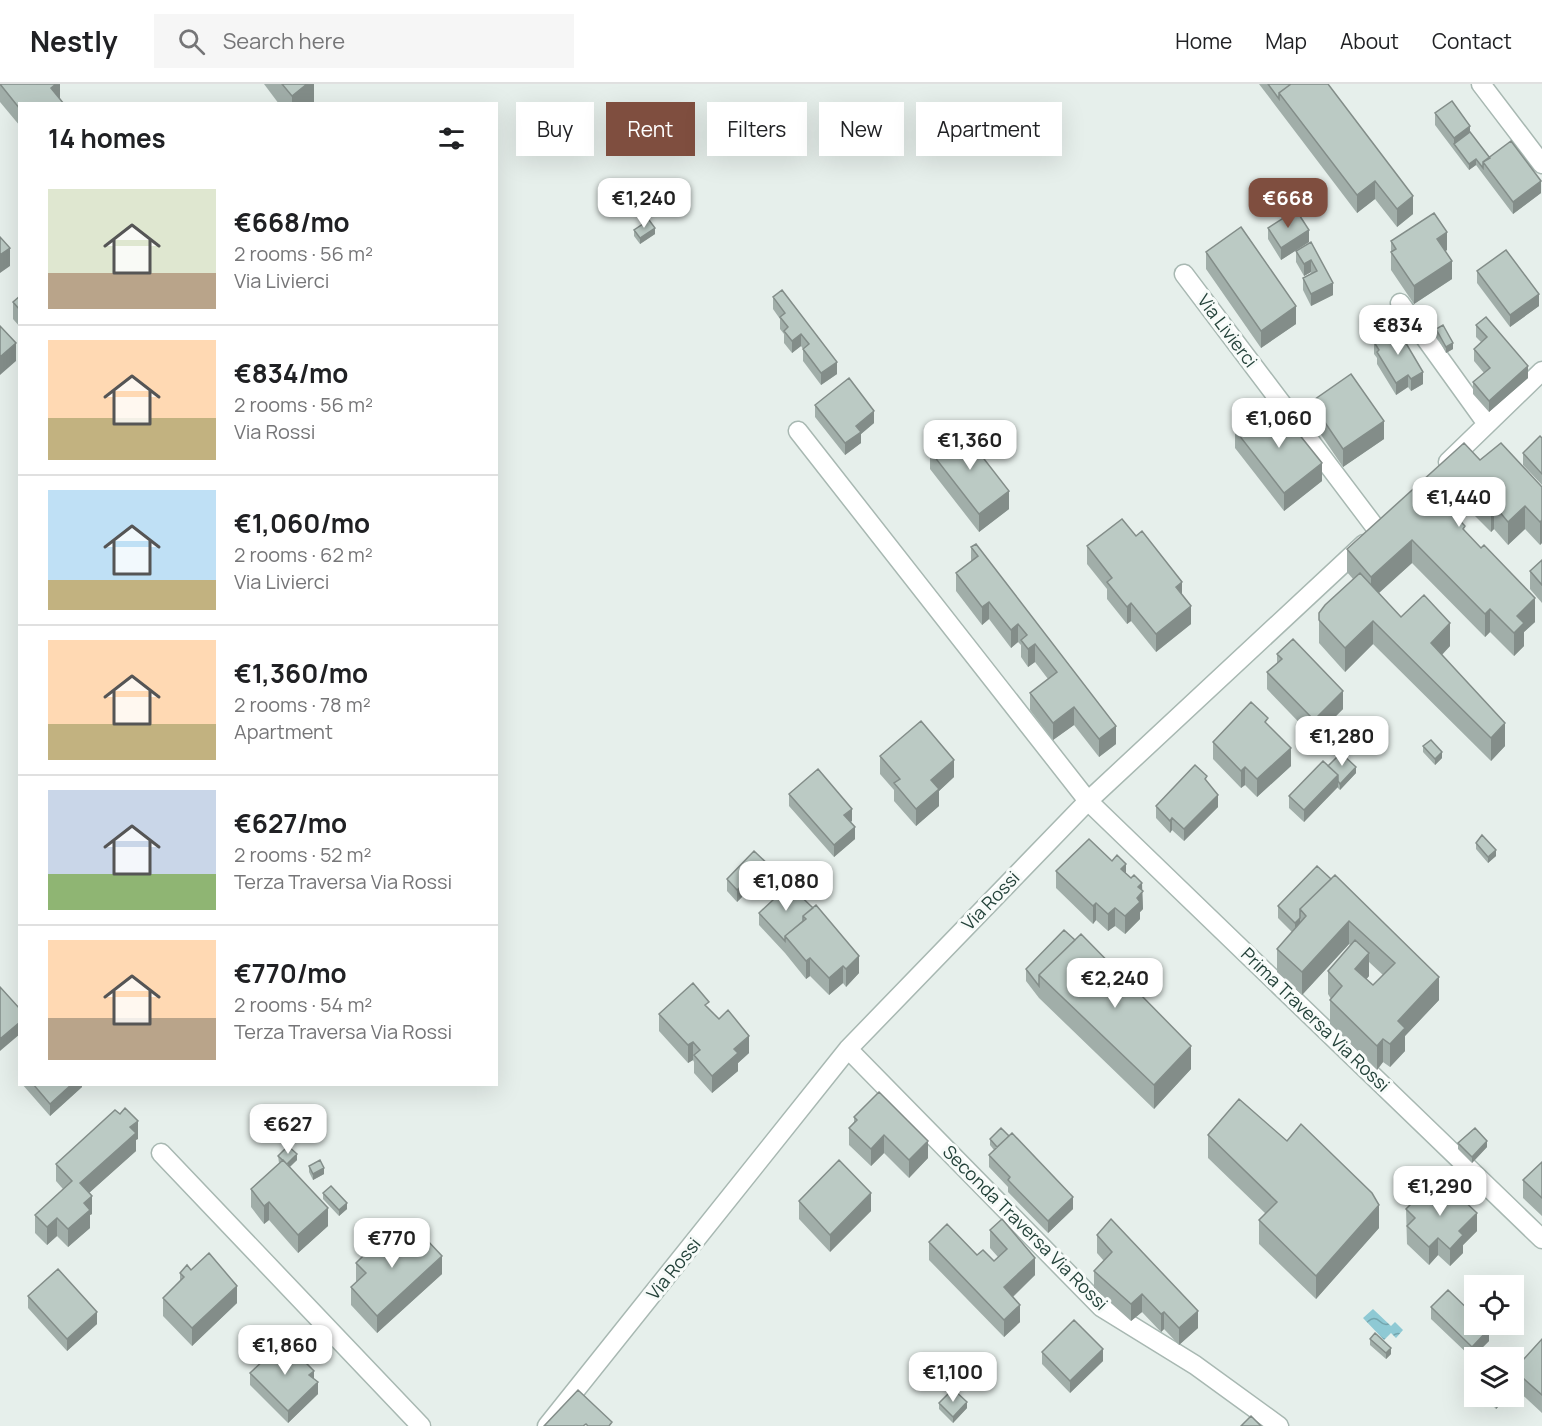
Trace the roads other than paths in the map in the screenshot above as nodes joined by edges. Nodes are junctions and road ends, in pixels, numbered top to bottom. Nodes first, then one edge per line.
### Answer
1 (1481, 84) edge
2 (1542, 164) edge
3 (1184, 274) dead end
4 (1400, 303) dead end
5 (1542, 371) edge
6 (1487, 424) junction
7 (798, 431) dead end
8 (1436, 474) edge
9 (1394, 514) edge
10 (1377, 531) junction
11 (1088, 801) junction
12 (848, 1049) junction
13 (161, 1153) dead end
14 (1542, 1239) edge
15 (421, 1426) edge
16 (547, 1426) edge
17 (1279, 1426) edge

1 - 2 street
3 - 10 street, Via Livierci
4 - 6 street
5 - 6 street
6 - 8 street
7 - 11 street, Prima Traversa Via Rossi
9 - 10 street, Via Rossi
10 - 11 street, Via Rossi
11 - 12 street, Via Rossi
11 - 14 street, Prima Traversa Via Rossi
12 - 16 street, Via Rossi
12 - 17 street, Seconda Traversa Via Rossi
13 - 15 street

